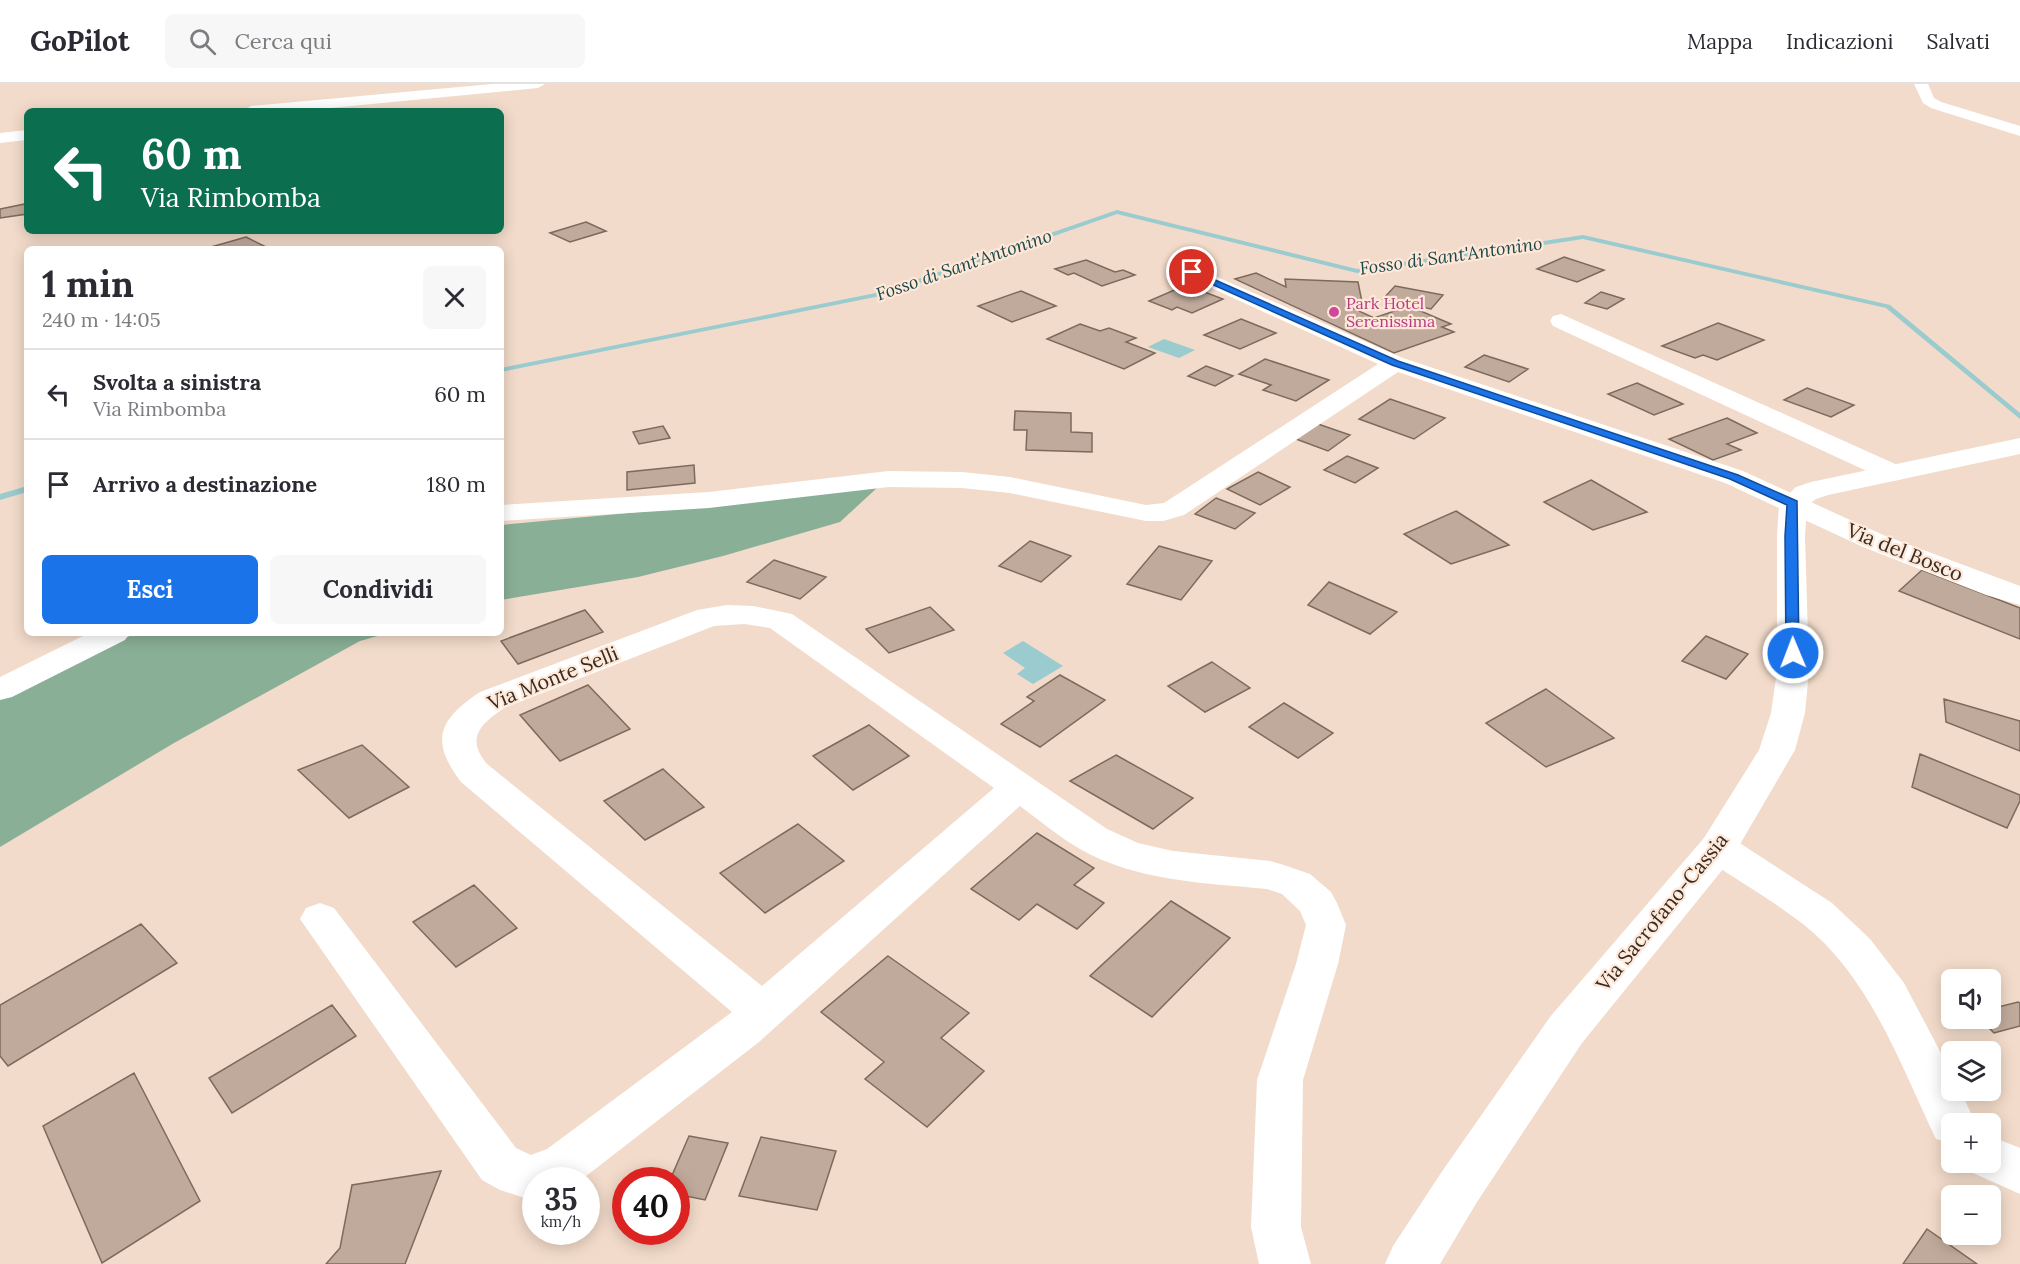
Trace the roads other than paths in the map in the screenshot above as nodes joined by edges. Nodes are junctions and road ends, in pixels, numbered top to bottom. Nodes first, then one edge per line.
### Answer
1 (538, 84) edge
2 (1921, 84) edge
3 (283, 108) edge
4 (2020, 131) edge
5 (24, 135) edge
6 (0, 138) edge
7 (1192, 272) dead end
8 (1560, 321) dead end
9 (1395, 363) junction
10 (2008, 449) edge
11 (1893, 473) junction
12 (1793, 504) junction
13 (504, 513) edge
14 (2020, 596) edge
15 (108, 636) edge
16 (0, 690) edge
17 (1018, 788) junction
18 (1718, 848) junction
19 (320, 919) dead end
20 (762, 1011) junction
21 (1948, 1113) edge
22 (2001, 1163) edge
23 (2020, 1172) edge
24 (1285, 1264) edge
25 (1411, 1264) edge

1 - 3 street
2 - 4 street
5 - 6 street
7 - 9 street, Via del Bosco
8 - 11 street
9 - 12 street, Via del Bosco
9 - 13 street
10 - 11 street
11 - 12 street
12 - 14 street, Via del Bosco
12 - 18 street, Via Sacrofano-Cassia
15 - 16 street
17 - 20 street
17 - 20 street, Via Monte Selli
17 - 24 street, Via Monte Selli
18 - 21 street
18 - 25 street, Via Sacrofano-Cassia
19 - 20 street
22 - 23 street

